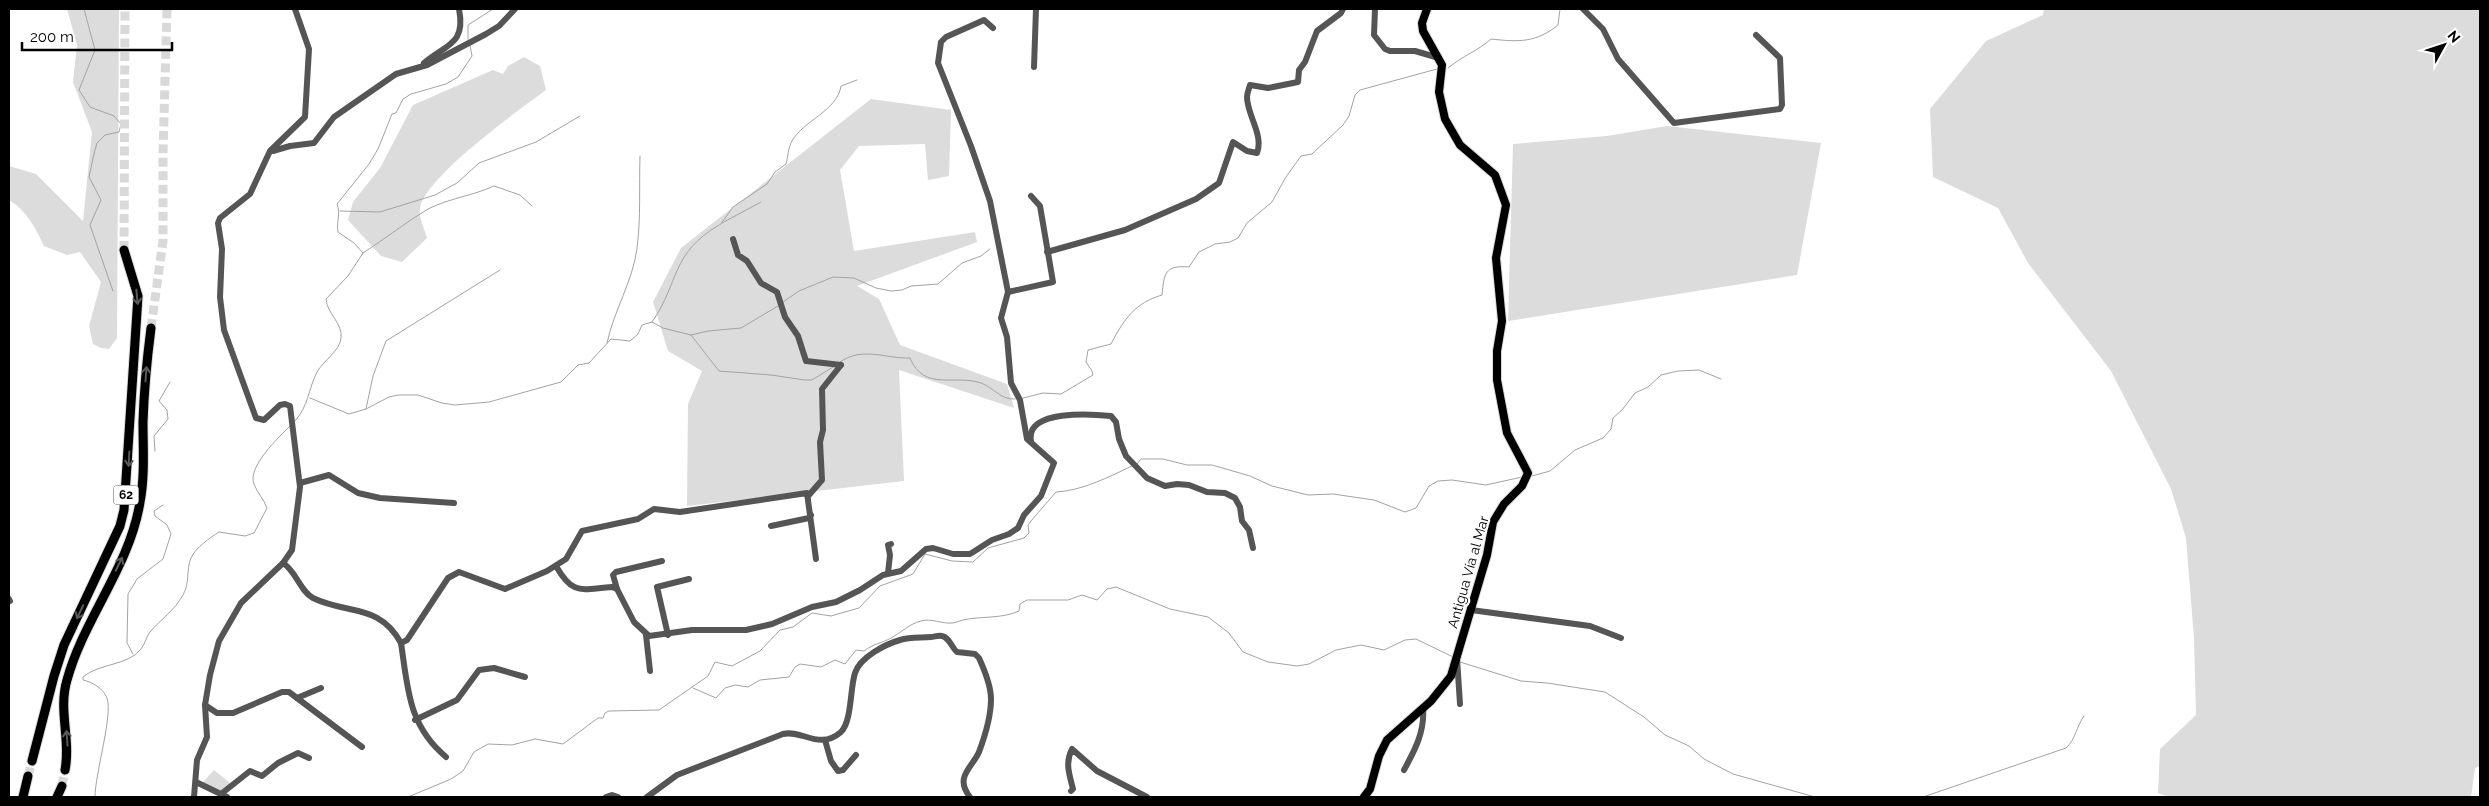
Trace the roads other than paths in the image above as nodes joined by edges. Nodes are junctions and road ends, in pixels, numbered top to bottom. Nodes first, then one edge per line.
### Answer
1 (295, 9) edge
2 (460, 9) edge
3 (515, 9) edge
4 (1036, 9) edge
5 (1343, 9) edge
6 (1375, 9) edge
7 (1427, 9) edge
8 (1583, 9) edge
9 (993, 28) dead end
10 (1756, 35) dead end
11 (1439, 58) junction
12 (1034, 67) dead end
13 (417, 69) junction
14 (270, 152) junction
15 (1031, 196) dead end
16 (733, 239) dead end
17 (124, 250) tunnel mouth
18 (1047, 252) junction
19 (1008, 292) junction
20 (151, 328) tunnel mouth
21 (1032, 444) junction
22 (300, 482) junction
23 (809, 495) junction
24 (454, 504) dead end
25 (811, 515) junction
26 (771, 526) dead end
27 (891, 544) dead end
28 (1254, 548) dead end
29 (816, 559) dead end
30 (662, 561) dead end
31 (283, 563) junction
32 (556, 566) junction
33 (888, 573) junction
34 (688, 579) dead end
35 (617, 588) junction
36 (1471, 610) junction
37 (646, 635) junction
38 (668, 635) junction
39 (1621, 638) dead end
40 (401, 643) junction
41 (1457, 657) junction
42 (650, 671) dead end
43 (525, 676) dead end
44 (321, 688) dead end
45 (298, 698) junction
46 (1460, 704) dead end
47 (205, 705) junction
48 (1423, 708) junction
49 (415, 720) junction
50 (825, 740) junction
51 (362, 747) dead end
52 (856, 755) dead end
53 (446, 757) dead end
54 (310, 758) dead end
55 (32, 761) tunnel mouth
56 (65, 770) tunnel mouth
57 (1404, 770) dead end
58 (28, 776) tunnel mouth
59 (196, 782) junction
60 (62, 786) tunnel mouth
61 (1071, 791) dead end
62 (224, 796) edge
63 (23, 797) edge
64 (57, 797) edge
65 (194, 797) edge
66 (606, 797) edge
67 (618, 797) edge
68 (647, 797) edge
69 (970, 797) edge
70 (1147, 797) edge
71 (1364, 797) edge

1 - 14 street
2 - 13 street
3 - 13 street
4 - 12 street
5 - 18 street
6 - 11 street
7 - 11 main road, Antigua Vía al Mar
8 - 10 street
9 - 19 street
11 - 36 main road, Antigua Vía al Mar
13 - 14 street
14 - 22 street
15 - 18 street
16 - 23 street
17 -> 55 highway, 62
18 - 19 street
19 - 21 street
56 -> 20 highway, 62
21 - 28 street
21 - 33 street
22 - 24 street
22 - 31 street
23 - 25 street
23 - 32 street
25 - 26 street
25 - 29 street
27 - 33 street
30 - 35 street
31 - 40 street
31 - 47 street
32 - 35 street
32 - 40 street
33 - 38 street
34 - 38 street
35 - 37 street
36 - 39 street
36 - 41 main road, Antigua Vía al Mar
37 - 38 street
37 - 42 street
40 - 49 street
41 - 46 street
41 - 48 main road, Antigua Vía al Mar
43 - 49 street
44 - 45 street
45 - 47 street
45 - 51 street
47 - 59 street
48 - 57 street
48 - 71 main road, Antigua Vía al Mar
49 - 53 street
50 - 52 street
50 - 68 street
50 - 69 street
54 - 62 street
58 - 63 highway
59 - 62 street
59 - 65 street
60 - 64 highway
61 - 70 street
66 - 67 street

